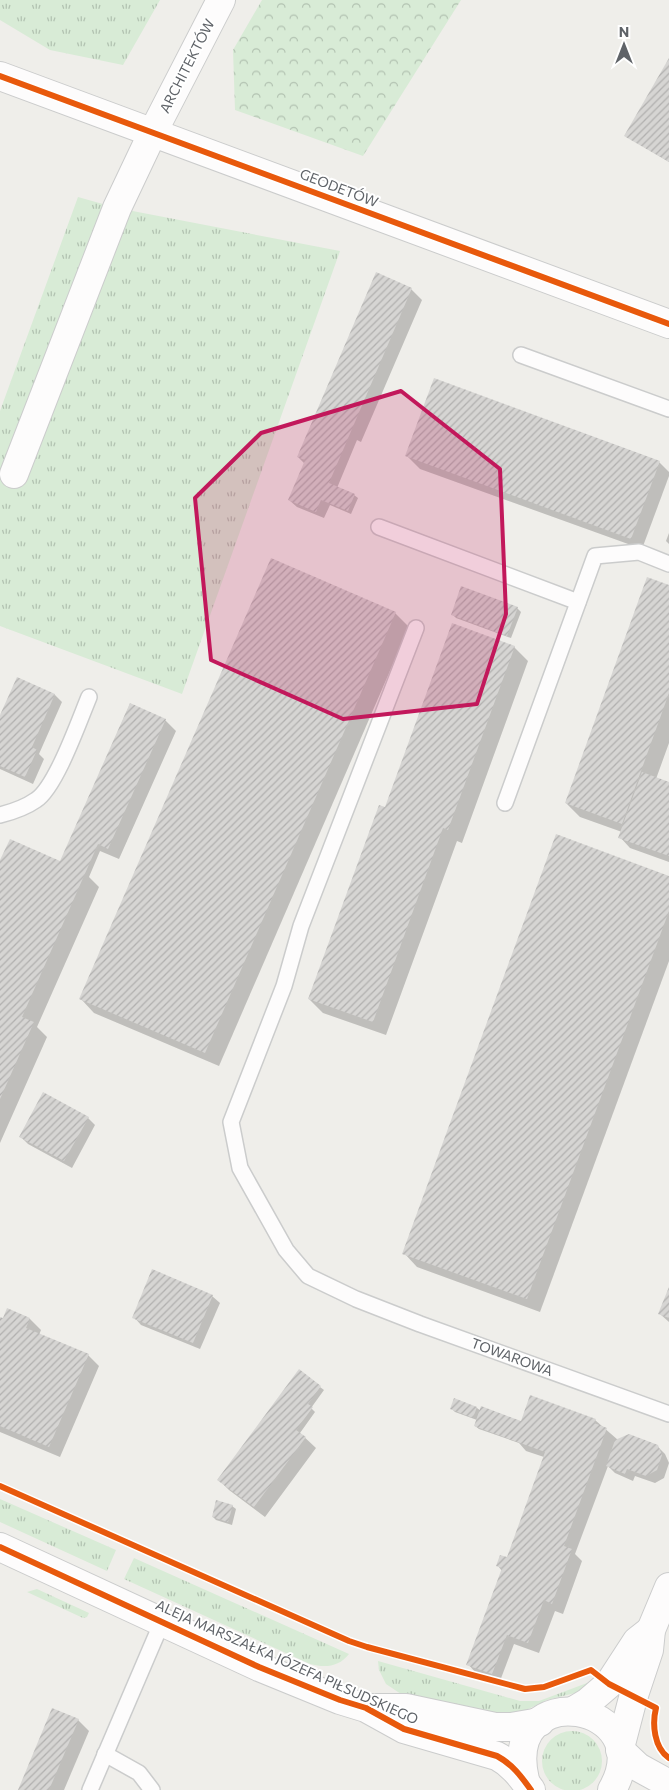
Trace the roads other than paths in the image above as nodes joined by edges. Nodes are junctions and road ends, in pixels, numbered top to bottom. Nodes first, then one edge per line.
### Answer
1 (221, 0) edge
2 (0, 76) edge
3 (152, 132) junction
4 (669, 324) edge
5 (521, 354) dead end
6 (669, 409) edge
7 (14, 474) dead end
8 (380, 527) dead end
9 (669, 564) edge
10 (578, 602) junction
11 (416, 628) dead end
12 (89, 697) dead end
13 (505, 803) dead end
14 (0, 815) edge
15 (669, 1414) edge
16 (0, 1547) edge
17 (669, 1587) edge
18 (162, 1622) junction
19 (651, 1630) junction
20 (366, 1708) junction
21 (573, 1711) junction
22 (540, 1722) junction
23 (620, 1749) junction
24 (105, 1754) junction
25 (669, 1784) edge
26 (529, 1788) edge
27 (90, 1790) edge
28 (152, 1790) edge
29 (612, 1790) edge

1 - 3 street, ARCHITEKTÓW
2 - 3 street, GEODETÓW
3 - 4 street, GEODETÓW
3 - 7 street, ARCHITEKTÓW
5 - 6 lane
8 - 10 lane
9 - 10 lane
10 - 13 lane
11 - 15 lane, TOWAROWA
12 - 14 lane
16 - 18 street, ALEJA MARSZAŁKA JÓZEFA PIŁSUDSKIEGO
17 - 19 street
18 - 20 street, ALEJA MARSZAŁKA JÓZEFA PIŁSUDSKIEGO
18 - 24 lane
19 - 21 street
19 - 23 street
20 - 22 street, ALEJA MARSZAŁKA JÓZEFA PIŁSUDSKIEGO
20 - 26 street, ALEJA MARSZAŁKA JÓZEFA PIŁSUDSKIEGO
21 - 22 street, ALEJA MARSZAŁKA JÓZEFA PIŁSUDSKIEGO
21 - 23 street, ALEJA MARSZAŁKA JÓZEFA PIŁSUDSKIEGO
22 - 26 street, ALEJA MARSZAŁKA JÓZEFA PIŁSUDSKIEGO
23 - 25 street, ALEJA MARSZAŁKA JÓZEFA PIŁSUDSKIEGO
23 - 29 street
24 - 27 lane
24 - 28 lane

